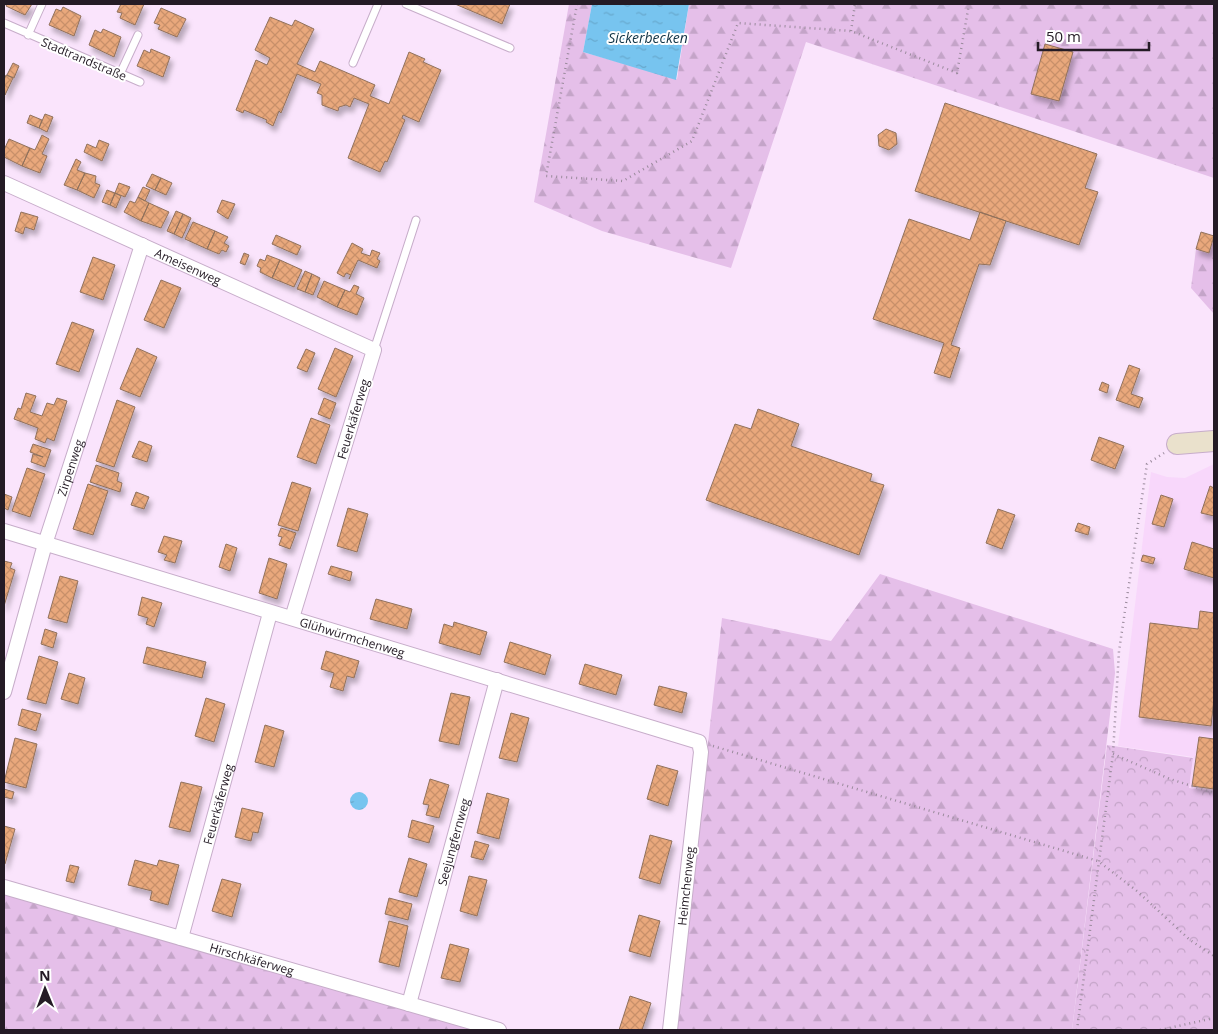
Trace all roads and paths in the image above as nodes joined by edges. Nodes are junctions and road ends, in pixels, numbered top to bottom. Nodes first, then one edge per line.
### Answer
1 (42, 4) edge
2 (378, 4) edge
3 (406, 4) edge
4 (577, 4) edge
5 (855, 4) edge
6 (970, 4) edge
7 (4, 24) edge
8 (851, 31) junction
9 (28, 35) junction
10 (138, 35) dead end
11 (510, 48) dead end
12 (353, 63) dead end
13 (120, 74) junction
14 (140, 82) dead end
15 (4, 183) edge
16 (416, 220) dead end
17 (142, 245) junction
18 (374, 350) junction
19 (1214, 441) edge
20 (1177, 444) joint
21 (4, 531) edge
22 (45, 544) junction
23 (270, 613) junction
24 (292, 618) junction
25 (497, 680) junction
26 (4, 692) edge
27 (699, 742) junction
28 (1114, 754) junction
29 (1214, 793) edge
30 (1098, 861) junction
31 (4, 888) edge
32 (181, 938) junction
33 (1214, 956) edge
34 (409, 1004) junction
35 (1214, 1018) edge
36 (499, 1030) edge
37 (670, 1030) edge
38 (1077, 1030) edge
39 (1160, 1030) edge

1 - 9 lane, Stadtrandstraße
2 - 12 lane
3 - 11 lane
4 - 8 path
5 - 8 path
6 - 8 path
7 - 9 lane, Stadtrandstraße
9 - 13 lane, Stadtrandstraße
10 - 13 lane
13 - 14 lane, Stadtrandstraße
15 - 17 street, Ameisenweg
16 - 18 lane, Feuerkäferweg
17 - 18 street, Ameisenweg
17 - 22 street, Zirpenweg
18 - 24 street, Feuerkäferweg
19 - 20 street
20 - 28 path
21 - 22 street, Glühwürmchenweg
22 - 23 street, Glühwürmchenweg
22 - 26 street, Zirpenweg
23 - 24 street, Glühwürmchenweg
23 - 32 street, Feuerkäferweg
24 - 25 street, Glühwürmchenweg
25 - 27 street, Glühwürmchenweg
25 - 34 street, Seejungfernweg
27 - 30 path
27 - 37 street, Heimchenweg
28 - 29 path
28 - 30 path
30 - 33 path
30 - 38 path
31 - 32 street, Hirschkäferweg
32 - 34 street, Hirschkäferweg
34 - 36 street, Hirschkäferweg
35 - 39 path

